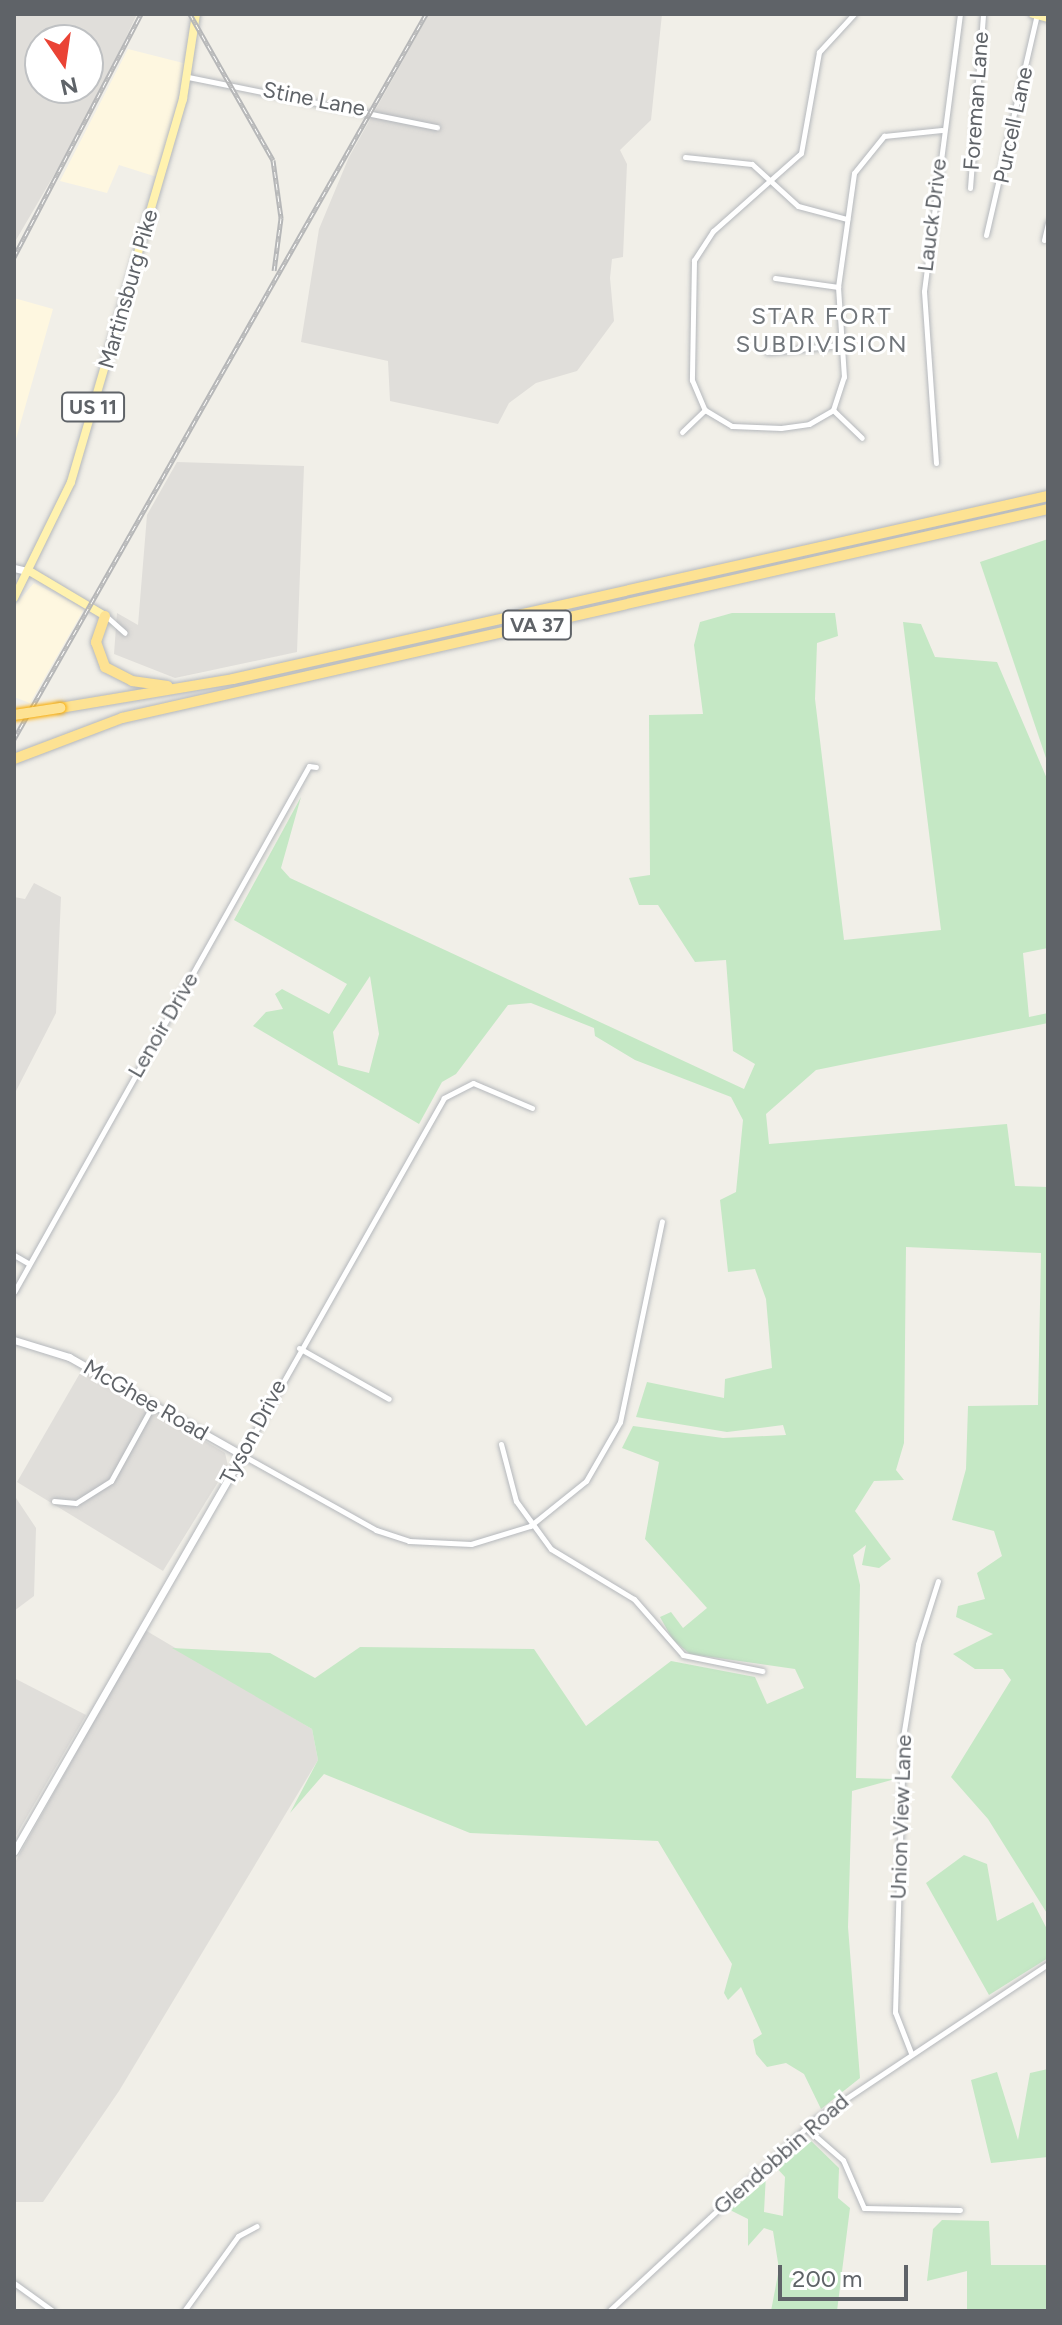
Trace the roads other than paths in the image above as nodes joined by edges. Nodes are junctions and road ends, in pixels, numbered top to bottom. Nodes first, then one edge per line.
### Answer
1 (196, 14) edge
2 (854, 14) edge
3 (960, 14) edge
4 (983, 14) edge
5 (1035, 14) edge
6 (1048, 18) edge
7 (188, 77) junction
8 (437, 127) dead end
9 (942, 130) junction
10 (685, 157) dead end
11 (772, 182) junction
12 (970, 188) dead end
13 (847, 219) junction
14 (1048, 222) edge
15 (986, 235) dead end
16 (1044, 240) dead end
17 (775, 278) dead end
18 (838, 287) junction
19 (841, 345) junction
20 (767, 352) dead end
21 (705, 410) junction
22 (833, 410) junction
23 (682, 432) dead end
24 (862, 438) dead end
25 (936, 463) dead end
26 (1048, 496) edge
27 (1048, 509) edge
28 (14, 568) edge
29 (31, 572) junction
30 (14, 598) edge
31 (105, 616) junction
32 (125, 633) dead end
33 (327, 659) junction
34 (14, 715) edge
35 (14, 759) edge
36 (316, 767) dead end
37 (532, 1108) dead end
38 (662, 1221) dead end
39 (14, 1255) edge
40 (28, 1263) junction
41 (14, 1292) edge
42 (14, 1340) edge
43 (299, 1348) junction
44 (389, 1399) dead end
45 (153, 1405) junction
46 (501, 1444) dead end
47 (242, 1455) junction
48 (54, 1501) dead end
49 (530, 1526) junction
50 (938, 1581) dead end
51 (762, 1671) dead end
52 (14, 1851) edge
53 (1048, 1964) edge
54 (911, 2053) junction
55 (806, 2128) junction
56 (960, 2210) dead end
57 (257, 2226) dead end
58 (14, 2283) edge
59 (53, 2311) edge
60 (184, 2311) edge
61 (609, 2311) edge

1 - 7 main road, Martinsburg Pike / US 11
2 - 11 street
3 - 9 street, Lauck Drive
4 - 12 street, Foreman Lane
5 - 6 main road
5 - 15 street, Purcell Lane
7 - 8 street, Stine Lane
7 - 29 main road, Martinsburg Pike / US 11
9 - 13 street
9 - 25 street, Lauck Drive
10 - 11 street
11 - 13 street
11 - 21 street
13 - 18 street
14 - 16 street
17 - 18 street
18 - 19 street
19 - 20 street
19 - 22 street
21 - 22 street
21 - 23 street
22 - 24 street
26 - 33 highway, VA 37
27 - 35 highway, VA 37
28 - 29 street
29 - 30 main road, Martinsburg Pike / US 11
29 - 31 main road
31 - 32 street
31 - 33 highway
33 - 34 highway, VA 37, bridge
36 - 40 street, Lenoir Drive
37 - 43 street, Tyson Drive
38 - 49 street, McGhee Road
39 - 40 street
40 - 41 street, Lenoir Drive
42 - 45 street, McGhee Road
43 - 44 street
43 - 47 street, Tyson Drive
45 - 47 street, McGhee Road
45 - 48 street
46 - 49 street
47 - 49 street, McGhee Road
47 - 52 street, Tyson Drive
49 - 51 street
50 - 54 street, Union View Lane
53 - 54 street, Glendobbin Road
54 - 55 street, Glendobbin Road
55 - 56 street
55 - 61 street, Glendobbin Road
57 - 60 street
58 - 59 street

